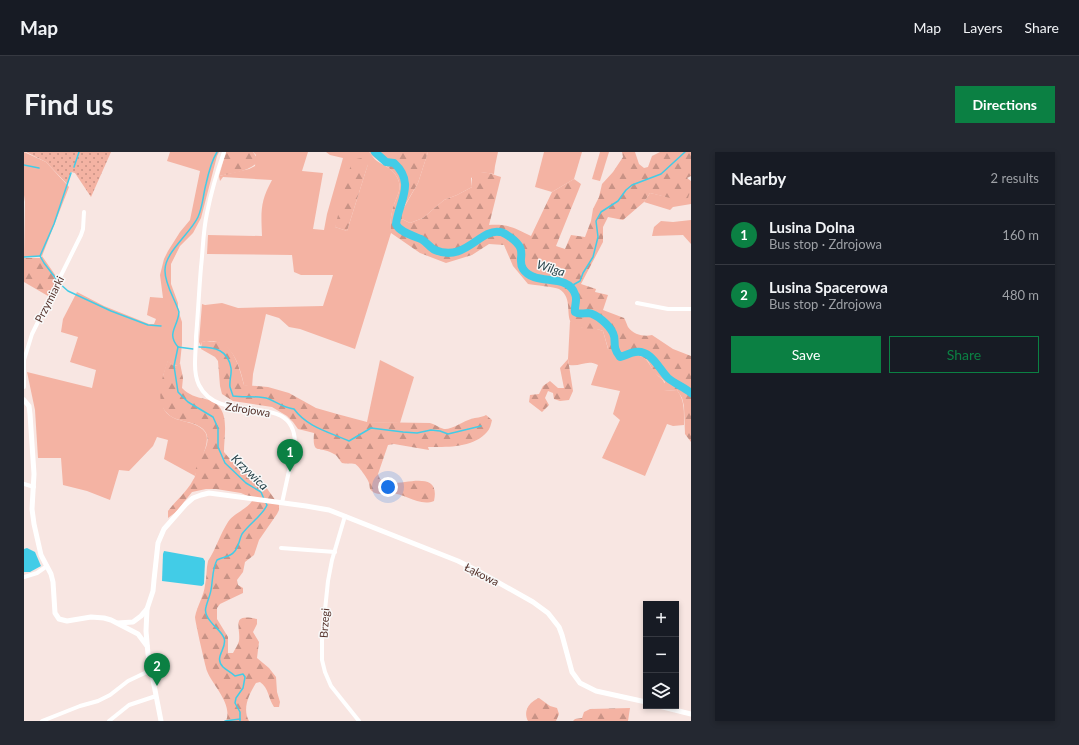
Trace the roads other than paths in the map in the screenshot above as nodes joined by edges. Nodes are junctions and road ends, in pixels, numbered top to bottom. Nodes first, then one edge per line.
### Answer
1 (224, 152) edge
2 (84, 212) dead end
3 (637, 303) dead end
4 (691, 309) edge
5 (24, 387) edge
6 (24, 400) edge
7 (24, 484) edge
8 (34, 487) junction
9 (282, 503) junction
10 (345, 516) junction
11 (281, 548) dead end
12 (335, 552) junction
13 (47, 566) junction
14 (24, 577) edge
15 (147, 609) junction
16 (138, 619) junction
17 (133, 622) junction
18 (118, 623) junction
19 (146, 623) junction
20 (132, 630) junction
21 (146, 631) junction
22 (138, 634) junction
23 (147, 646) junction
24 (151, 670) junction
25 (156, 696) junction
26 (643, 701) edge
27 (671, 709) edge
28 (691, 714) edge
29 (42, 721) edge
30 (109, 721) edge
31 (161, 721) edge
32 (359, 721) edge

1 - 9 street, Zdrojowa
2 - 5 street, Przymiarki
3 - 4 street
6 - 8 street
7 - 8 street
8 - 13 street
9 - 10 street, Łąkowa
9 - 15 street
10 - 12 street, Brzegi
10 - 26 street, Łąkowa
11 - 12 street
12 - 32 street, Brzegi
13 - 14 street
13 - 18 street
15 - 16 street
15 - 19 street
16 - 17 street
16 - 19 street
17 - 18 street
17 - 20 street
18 - 20 street
19 - 21 street
20 - 22 street
21 - 22 street
21 - 23 street
22 - 23 street
23 - 24 street
24 - 25 street
24 - 29 street
25 - 30 street
25 - 31 street
27 - 28 street

